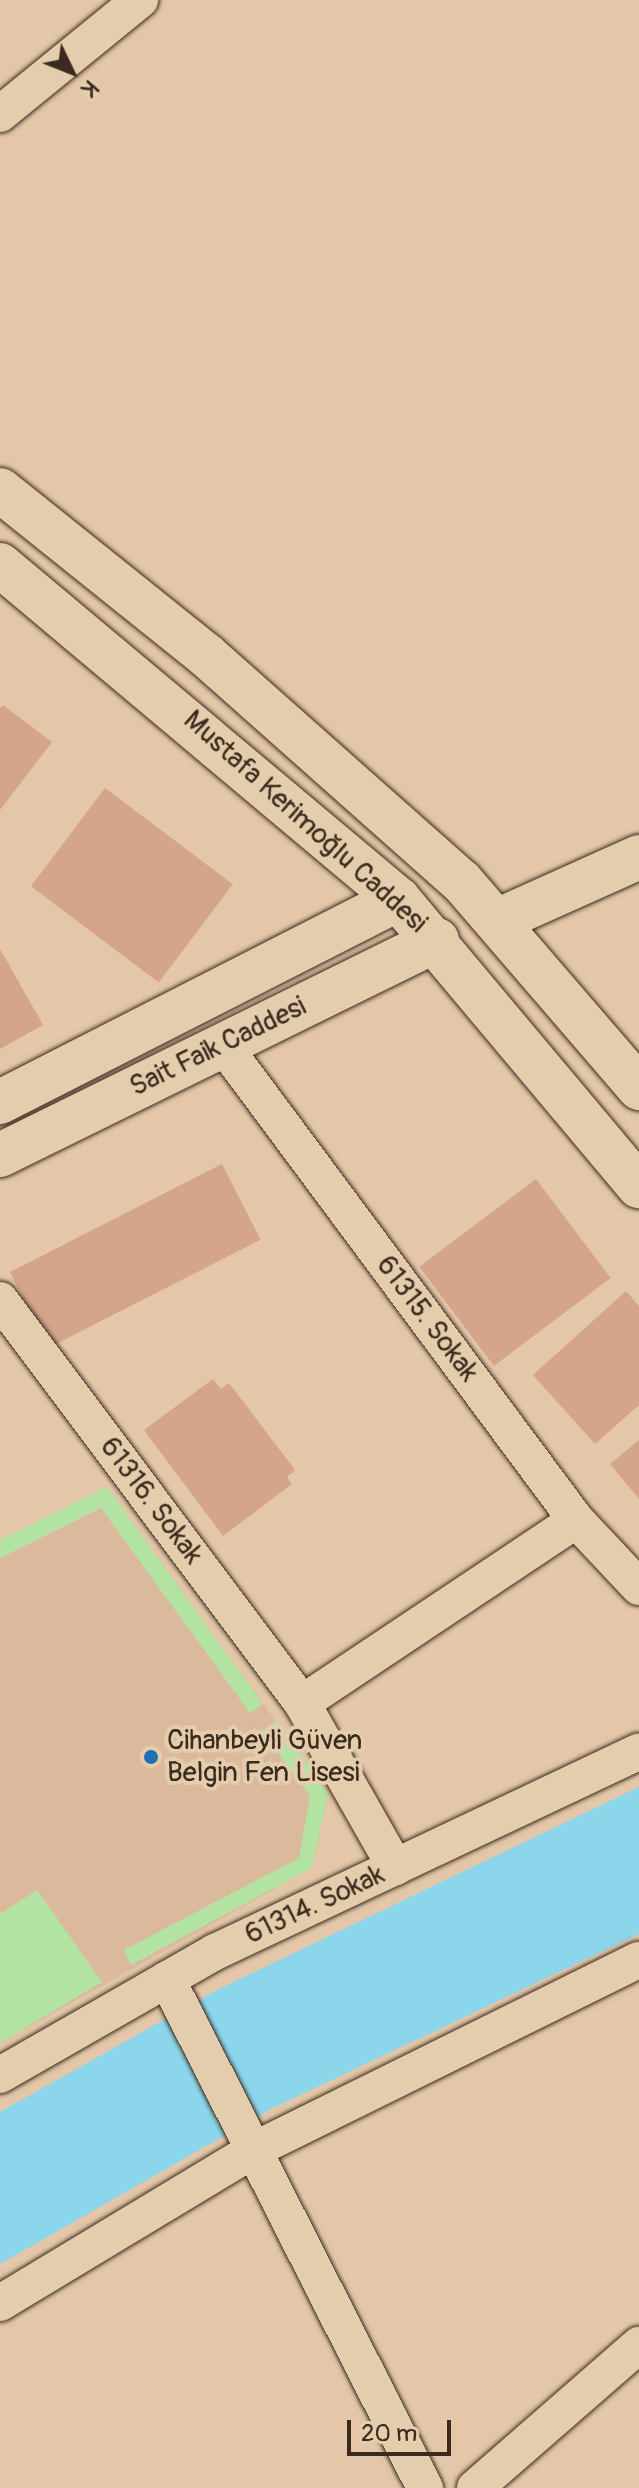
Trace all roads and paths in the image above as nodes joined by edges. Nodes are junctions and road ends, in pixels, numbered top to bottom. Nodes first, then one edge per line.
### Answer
1 (140, 0) edge
2 (0, 114) edge
3 (0, 490) edge
4 (0, 565) edge
5 (639, 857) edge
6 (398, 899) junction
7 (499, 920) junction
8 (437, 940) junction
9 (223, 1045) junction
10 (639, 1088) edge
11 (0, 1102) edge
12 (0, 1155) edge
13 (639, 1186) edge
14 (0, 1300) edge
15 (576, 1520) junction
16 (639, 1587) edge
17 (302, 1703) junction
18 (639, 1752) edge
19 (395, 1867) junction
20 (639, 1960) edge
21 (168, 1981) junction
22 (0, 2075) edge
23 (254, 2150) junction
24 (0, 2303) edge
25 (639, 2345) edge
26 (425, 2488) edge
27 (475, 2488) edge

1 - 2 street
3 - 7 main road, Mustafa Kerimoğlu Caddesi
4 - 6 main road, Mustafa Kerimoğlu Caddesi
5 - 7 main road
6 - 8 main road, Mustafa Kerimoğlu Caddesi
6 - 11 main road, Sait Faik Caddesi
7 - 10 main road, Mustafa Kerimoğlu Caddesi
8 - 9 main road, Sait Faik Caddesi
8 - 13 main road, Mustafa Kerimoğlu Caddesi
9 - 12 main road, Sait Faik Caddesi
9 - 15 street, 61315. Sokak
14 - 17 street, 61316. Sokak
15 - 16 street, 61315. Sokak
15 - 17 street
17 - 19 street, 61316. Sokak
18 - 19 street, 61314. Sokak
19 - 21 street, 61314. Sokak
20 - 23 street
21 - 22 street, 61314. Sokak
21 - 23 street
23 - 24 street
23 - 26 street
25 - 27 street

